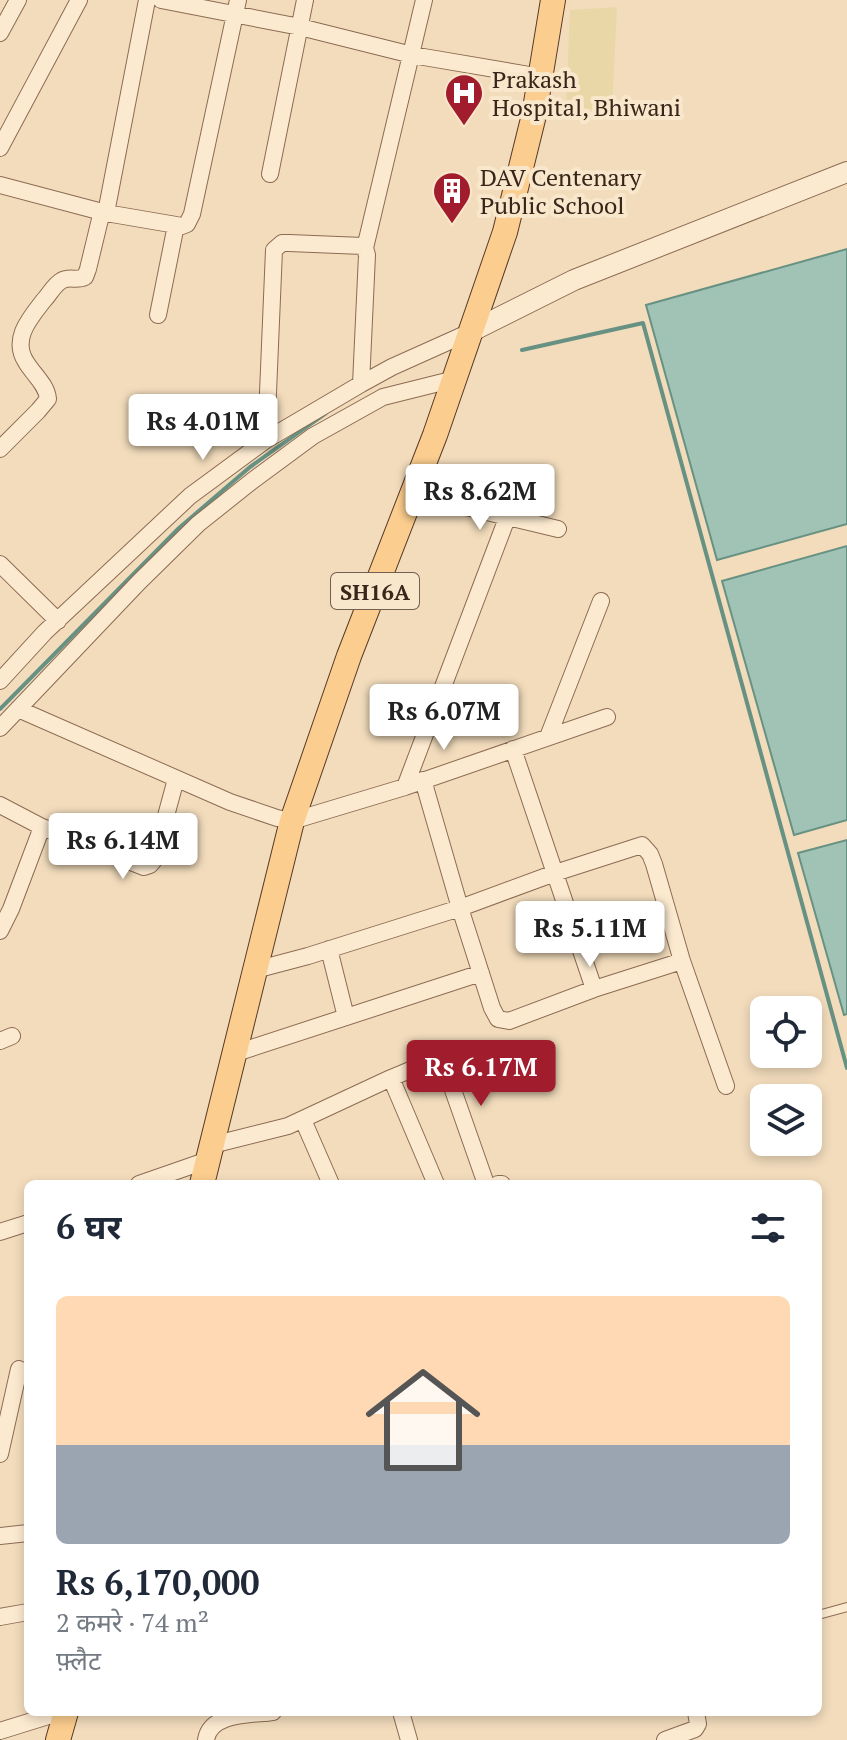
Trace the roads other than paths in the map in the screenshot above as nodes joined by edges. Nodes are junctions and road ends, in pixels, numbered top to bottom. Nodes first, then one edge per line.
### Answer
1 (18, 0) edge
2 (79, 0) edge
3 (147, 0) edge
4 (161, 0) edge
5 (305, 0) edge
6 (424, 0) edge
7 (553, 0) edge
8 (236, 7) edge
9 (300, 27) junction
10 (0, 33) edge
11 (412, 55) junction
12 (541, 77) junction
13 (0, 148) edge
14 (847, 172) edge
15 (270, 174) dead end
16 (0, 185) edge
17 (104, 212) junction
18 (176, 225) junction
19 (365, 248) junction
20 (158, 315) dead end
21 (470, 332) junction
22 (455, 379) junction
23 (361, 384) junction
24 (266, 440) junction
25 (0, 449) edge
26 (412, 494) junction
27 (507, 518) junction
28 (558, 529) dead end
29 (0, 564) edge
30 (601, 601) dead end
31 (58, 621) junction
32 (0, 681) edge
33 (18, 709) junction
34 (607, 717) dead end
35 (0, 728) edge
36 (548, 737) junction
37 (513, 749) junction
38 (176, 779) junction
39 (423, 780) junction
40 (405, 787) junction
41 (0, 805) edge
42 (292, 821) junction
43 (42, 827) junction
44 (555, 873) junction
45 (460, 908) junction
46 (0, 931) edge
47 (329, 949) junction
48 (682, 961) junction
49 (255, 970) junction
50 (481, 973) junction
51 (594, 989) junction
52 (346, 1017) junction
53 (233, 1054) junction
54 (391, 1078) junction
55 (726, 1086) dead end
56 (303, 1120) junction
57 (210, 1152) junction
58 (148, 1180) edge
59 (203, 1180) edge
60 (329, 1180) edge
61 (434, 1180) edge
62 (485, 1180) edge
63 (24, 1224) edge
64 (0, 1232) edge
65 (0, 1367) edge
66 (23, 1369) edge
67 (0, 1454) edge
68 (24, 1533) edge
69 (0, 1536) edge
70 (847, 1607) edge
71 (24, 1613) edge
72 (822, 1614) edge
73 (0, 1617) edge
74 (51, 1716) edge
75 (63, 1716) edge
76 (242, 1716) edge
77 (402, 1716) edge
78 (697, 1716) edge
79 (0, 1731) edge
80 (58, 1740) edge
81 (206, 1740) edge
82 (409, 1740) edge
83 (665, 1740) edge

1 - 10 street
2 - 13 street
3 - 17 street
4 - 8 street
5 - 9 street
6 - 11 street
7 - 12 main road, SH16A
8 - 9 street
8 - 18 street
9 - 11 street
9 - 15 street
11 - 12 street
11 - 19 street
12 - 21 main road, SH16A
14 - 21 street
16 - 17 street
17 - 18 street
17 - 25 street
18 - 20 street
19 - 23 street
19 - 24 street
21 - 22 main road, SH16A
21 - 23 street
22 - 26 main road, SH16A
22 - 33 street
23 - 24 street
24 - 31 street
26 - 27 street
26 - 42 main road, SH16A
27 - 28 street
27 - 40 street
29 - 31 street
30 - 36 street
31 - 32 street
33 - 35 street
33 - 38 street
34 - 36 street
36 - 37 street
37 - 39 street
37 - 44 street
38 - 42 street
38 - 43 street
39 - 40 street
39 - 45 street
40 - 42 street
41 - 43 street
42 - 49 main road, SH16A
43 - 46 street
44 - 45 street
44 - 48 street
44 - 51 street
45 - 47 street
45 - 50 street
47 - 49 street
47 - 52 street
48 - 51 street
48 - 55 street
49 - 53 main road, SH16A
50 - 51 street
50 - 52 street
52 - 53 street
53 - 57 main road, SH16A
54 - 56 street
54 - 61 street
54 - 62 street
56 - 57 street
56 - 60 street
57 - 58 street
57 - 59 main road, SH16A
63 - 64 street
65 - 66 street
66 - 67 street
68 - 69 street
70 - 72 lane
71 - 73 street
74 - 79 street
75 - 80 main road
76 - 81 street
77 - 82 street
78 - 83 street

